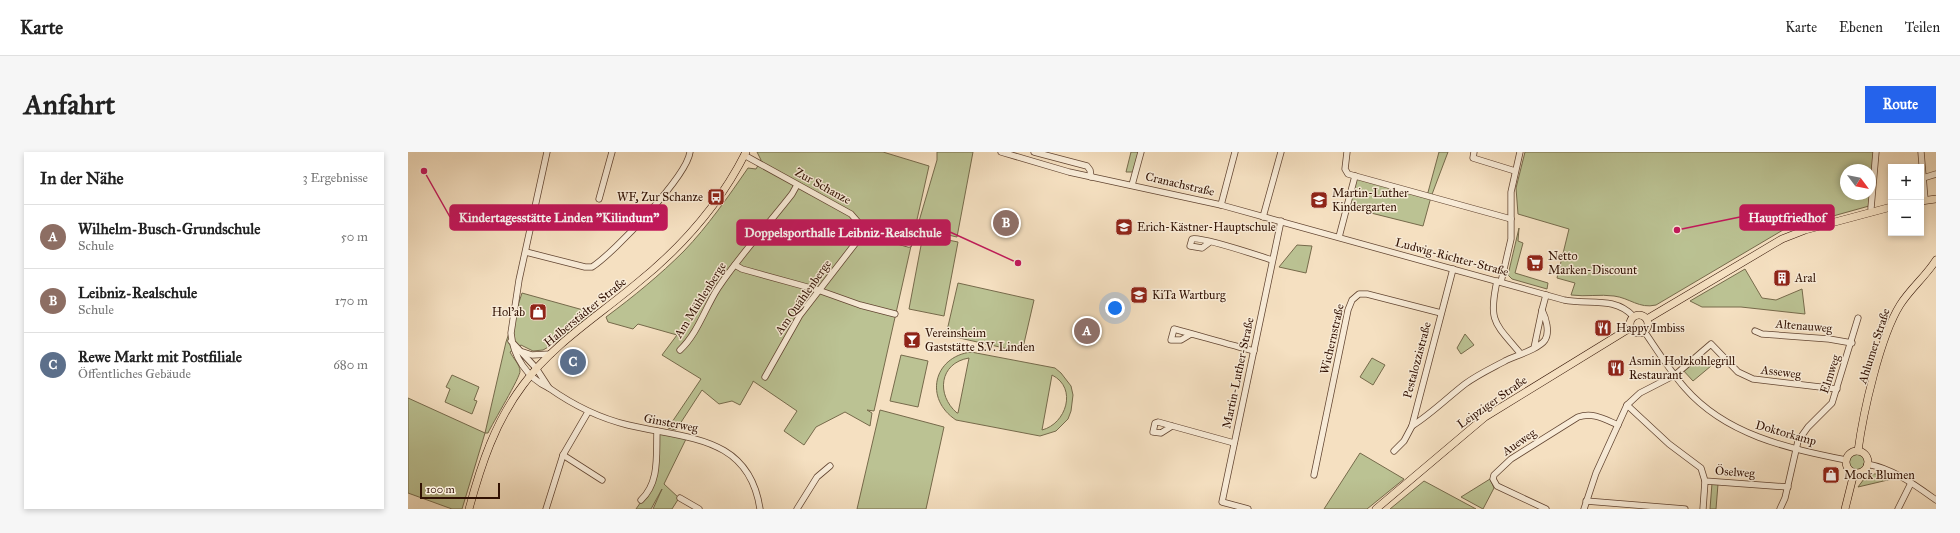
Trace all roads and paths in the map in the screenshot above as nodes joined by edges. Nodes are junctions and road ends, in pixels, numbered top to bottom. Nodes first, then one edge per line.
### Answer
1 (547, 152) edge
2 (612, 152) edge
3 (690, 152) edge
4 (1001, 152) edge
5 (1034, 152) edge
6 (1141, 152) edge
7 (1235, 152) edge
8 (1281, 152) edge
9 (1347, 152) edge
10 (1474, 152) edge
11 (1520, 152) edge
12 (1876, 152) edge
13 (1921, 152) edge
14 (745, 153) edge
15 (1922, 164) edge
16 (1515, 171) junction
17 (1935, 175) edge
18 (1355, 176) junction
19 (1090, 177) junction
20 (1924, 178) edge
21 (797, 185) junction
22 (1132, 185) junction
23 (600, 199) dead end
24 (1936, 199) edge
25 (1924, 200) edge
26 (1221, 205) junction
27 (1888, 208) edge
28 (1872, 212) junction
29 (1263, 217) junction
30 (1511, 219) junction
31 (1280, 221) junction
32 (861, 231) junction
33 (1339, 237) junction
34 (1210, 242) dead end
35 (909, 244) dead end
36 (526, 252) junction
37 (1272, 260) junction
38 (1935, 262) edge
39 (735, 265) junction
40 (1453, 269) junction
41 (1499, 282) junction
42 (818, 290) junction
43 (1546, 295) junction
44 (1542, 310) junction
45 (1441, 313) junction
46 (895, 314) dead end
47 (1633, 316) junction
48 (1647, 318) junction
49 (1858, 318) dead end
50 (1630, 328) junction
51 (1644, 331) junction
52 (1755, 331) dead end
53 (1191, 334) dead end
54 (511, 341) junction
55 (1852, 343) junction
56 (1534, 348) junction
57 (680, 350) dead end
58 (1254, 351) junction
59 (522, 352) junction
60 (1520, 353) junction
61 (551, 354) junction
62 (536, 368) junction
63 (530, 375) junction
64 (1675, 375) junction
65 (764, 376) dead end
66 (549, 388) junction
67 (1838, 389) junction
68 (1627, 405) junction
69 (588, 412) junction
70 (1618, 425) junction
71 (1172, 426) dead end
72 (1412, 426) junction
73 (657, 431) junction
74 (1234, 443) junction
75 (1796, 448) junction
76 (1394, 451) dead end
77 (1858, 451) junction
78 (563, 455) junction
79 (1846, 460) junction
80 (1868, 464) junction
81 (830, 466) dead end
82 (1854, 473) junction
83 (1314, 475) dead end
84 (602, 480) dead end
85 (1705, 481) junction
86 (1911, 483) junction
87 (1788, 487) junction
88 (680, 498) dead end
89 (641, 500) dead end
90 (1586, 500) junction
91 (1936, 500) edge
92 (468, 509) edge
93 (546, 509) edge
94 (699, 509) edge
95 (760, 509) edge
96 (798, 509) edge
97 (1248, 509) edge
98 (1376, 509) edge
99 (1546, 509) edge
100 (1584, 509) edge
101 (1685, 509) edge
102 (1703, 509) edge
103 (1780, 509) edge
104 (1845, 509) edge
105 (1898, 509) edge

1 - 36 street
2 - 23 street
3 - 36 street
4 - 19 street, Cranachstraße
5 - 19 street
6 - 22 street
7 - 26 street
8 - 29 street
9 - 18 street
10 - 16 street
11 - 16 street
12 - 28 street
13 - 15 street
14 - 21 street, Zur Schanze
14 - 61 main road, Halberstädter Straße
16 - 30 street
17 - 20 street
18 - 30 street
18 - 33 street
19 - 22 street, Cranachstraße
21 - 32 street, Zur Schanze
21 - 39 street, Am Mühlenberge
22 - 26 street, Cranachstraße
24 - 25 main road
26 - 29 street, Cranachstraße
27 - 28 main road
28 - 48 main road
29 - 31 street, Ludwig-Richter-Straße
30 - 41 street
31 - 33 street, Ludwig-Richter-Straße
31 - 37 street, Martin-Luther-Straße
32 - 35 street
32 - 42 street, Am Quählenberge
33 - 40 street, Ludwig-Richter-Straße
34 - 37 street
36 - 54 street
37 - 58 street, Martin-Luther-Straße
38 - 77 main road, Ahlumer Straße
39 - 42 street
39 - 57 street, Am Mühlenberge
40 - 41 street, Ludwig-Richter-Straße
40 - 45 street, Pestalozzistraße
41 - 43 street, Ludwig-Richter-Straße
41 - 60 street
42 - 46 street
42 - 65 street, Am Quählenberge
43 - 44 street
43 - 47 street, Ludwig-Richter-Straße
44 - 56 street
44 - 56 street
45 - 72 street, Pestalozzistraße
45 - 83 street, Wichernstraße
47 - 48 main road
47 - 50 main road
48 - 51 main road
49 - 55 street, Elmweg
50 - 51 main road
50 - 98 main road, Leipziger Straße
51 - 64 street, Doktorkamp
52 - 55 street, Altenauweg
53 - 58 street
54 - 59 street, Ginsterweg
54 - 63 street, Ginsterweg
55 - 67 street, Elmweg
56 - 60 street
58 - 74 street, Martin-Luther-Straße
59 - 61 street
59 - 62 street, Ginsterweg
60 - 72 street
61 - 62 main road, Halberstädter Straße
62 - 63 main road, Halberstädter Straße
62 - 66 street, Ginsterweg
63 - 66 street, Ginsterweg
63 - 92 main road, Halberstädter Straße
64 - 67 street, Asseweg
64 - 68 street, Asseweg
64 - 75 street, Doktorkamp
66 - 69 street, Ginsterweg
67 - 75 street, Elmweg
68 - 70 street
68 - 85 street, Öselweg
69 - 73 street, Ginsterweg
69 - 78 street
70 - 90 street
70 - 99 street, Aueweg
71 - 74 street
72 - 76 street, Pestalozzistraße
73 - 89 street
73 - 95 street, Ginsterweg
74 - 97 street, Martin-Luther-Straße
75 - 79 street, Doktorkamp
75 - 87 street
77 - 79 main road
77 - 80 main road
78 - 84 street
78 - 93 street
79 - 82 main road
80 - 82 main road
80 - 86 street
81 - 96 street
82 - 104 main road
85 - 87 street, Öselweg
85 - 102 street
86 - 91 street
86 - 105 street
87 - 103 street
88 - 94 street
90 - 100 street
90 - 101 street

